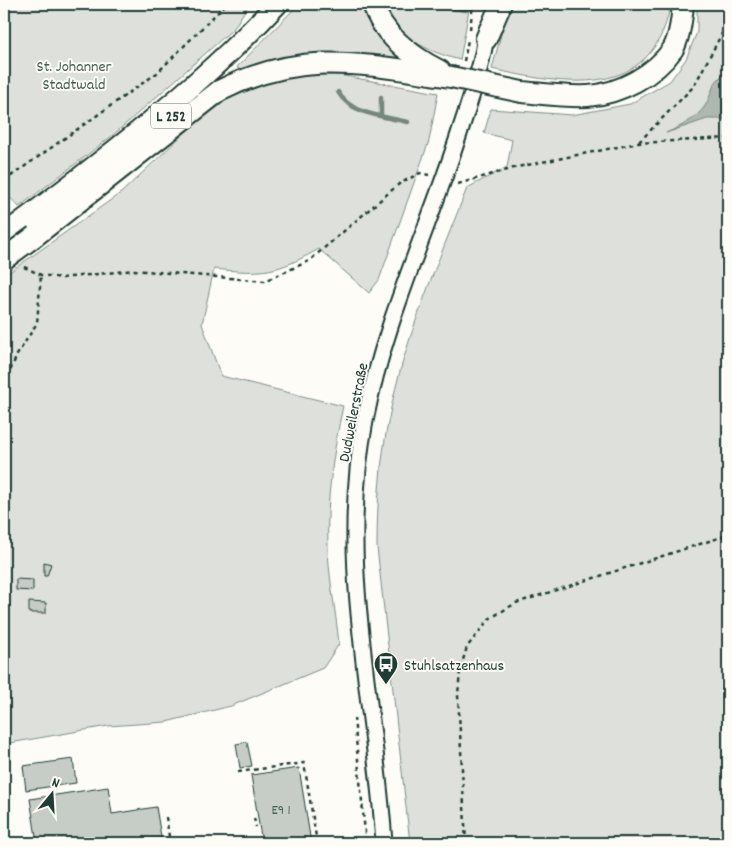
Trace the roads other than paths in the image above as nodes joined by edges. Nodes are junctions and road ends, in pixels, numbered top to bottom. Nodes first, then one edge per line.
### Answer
1 (260, 4) edge
2 (277, 4) edge
3 (288, 4) edge
4 (373, 4) edge
5 (490, 4) edge
6 (501, 4) edge
7 (683, 4) edge
8 (486, 39) junction
9 (457, 72) junction
10 (167, 106) junction
11 (43, 231) junction
12 (4, 235) edge
13 (4, 259) edge
14 (384, 843) edge

1 - 10 highway
2 - 10 highway, L 252
3 - 11 highway, L 252
4 - 9 highway
5 - 8 street, Dudweilerstraße
6 - 8 highway
7 - 9 highway, bridge
8 - 14 street, Dudweilerstraße
9 - 11 highway
10 - 12 highway, L 252
11 - 13 highway, L 252, bridge

